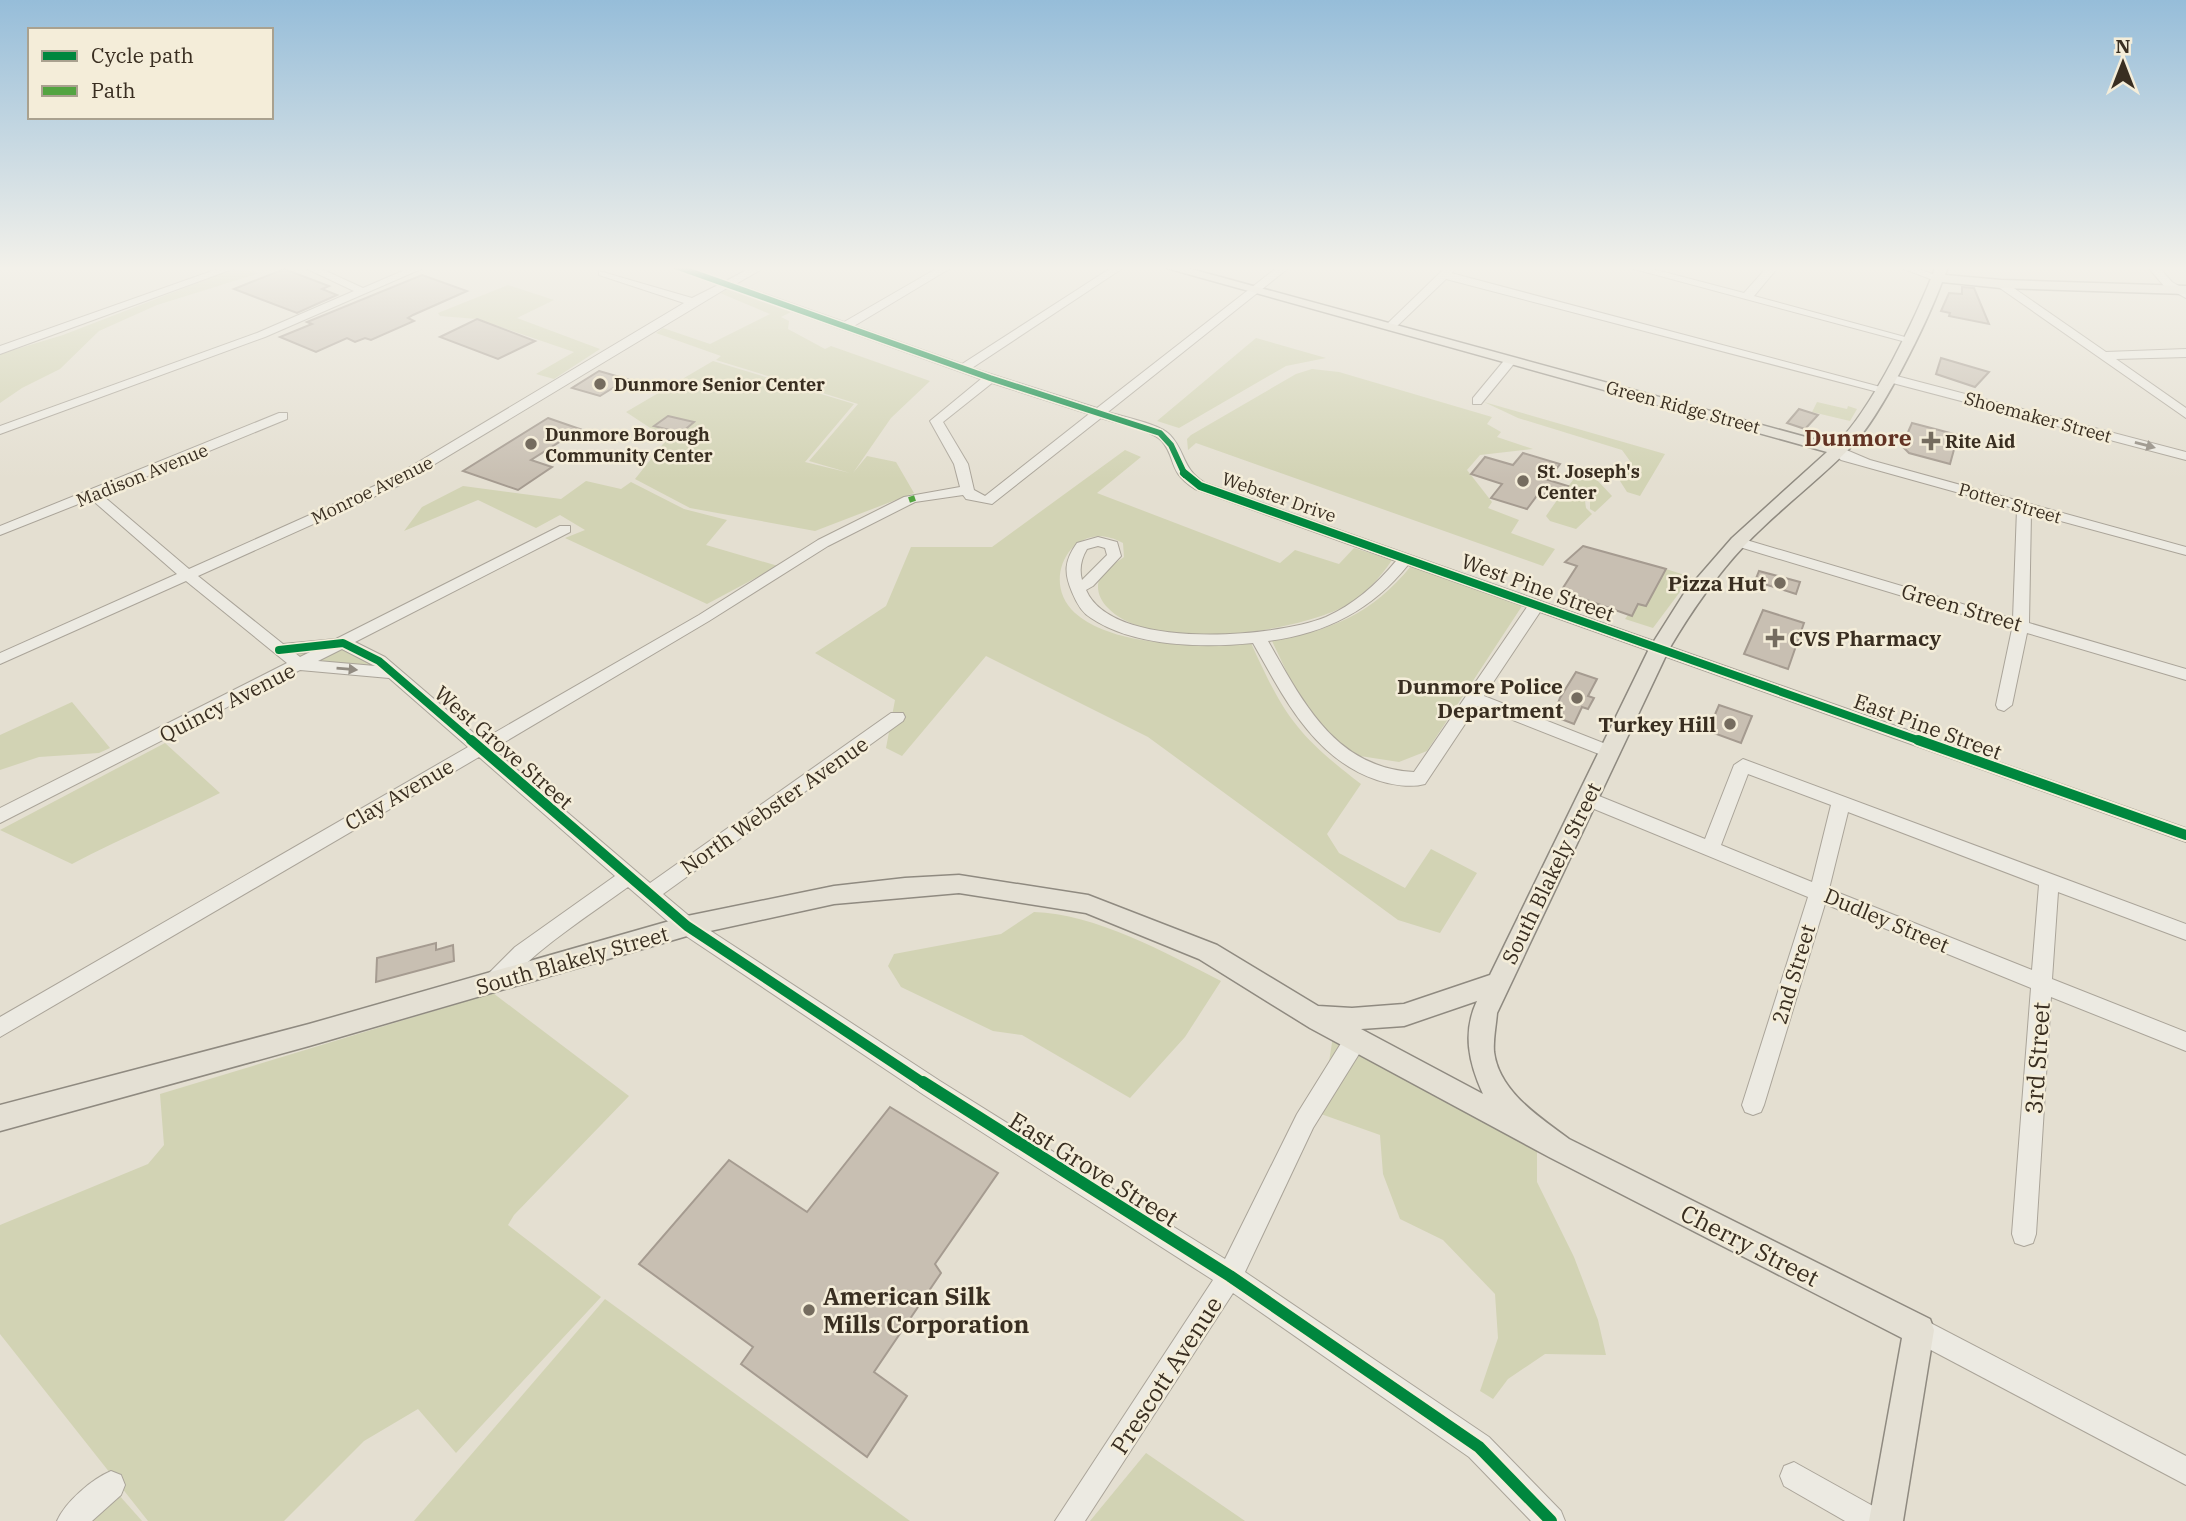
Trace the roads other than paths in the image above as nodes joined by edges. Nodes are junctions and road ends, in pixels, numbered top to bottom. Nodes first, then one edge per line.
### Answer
1 (37, 337) edge
2 (253, 337) edge
3 (635, 337) edge
4 (878, 337) edge
5 (1011, 337) edge
6 (1197, 337) edge
7 (1430, 337) edge
8 (1704, 337) edge
9 (1899, 337) edge
10 (1911, 337) edge
11 (2077, 337) edge
12 (1910, 340) junction
13 (0, 350) edge
14 (2186, 353) edge
15 (2104, 356) junction
16 (1511, 360) junction
17 (965, 367) junction
18 (990, 378) junction
19 (1886, 384) junction
20 (1477, 401) dead end
21 (1101, 413) junction
22 (2186, 414) edge
23 (283, 416) dead end
24 (0, 430) edge
25 (1837, 450) junction
26 (2186, 456) edge
27 (967, 490) junction
28 (94, 495) junction
29 (2024, 508) junction
30 (565, 529) dead end
31 (0, 531) edge
32 (1738, 542) junction
33 (2186, 551) edge
34 (1406, 558) junction
35 (187, 576) junction
36 (1077, 588) dead end
37 (1536, 606) junction
38 (2021, 624) junction
39 (1258, 637) junction
40 (342, 643) junction
41 (1659, 649) junction
42 (279, 650) junction
43 (0, 659) edge
44 (300, 665) junction
45 (393, 673) junction
46 (2186, 675) edge
47 (1474, 698) junction
48 (2004, 705) dead end
49 (897, 717) dead end
50 (479, 748) junction
51 (1610, 752) junction
52 (1588, 799) junction
53 (1841, 802) junction
54 (0, 816) edge
55 (2186, 835) edge
56 (1711, 848) junction
57 (629, 876) junction
58 (2049, 882) junction
59 (650, 892) junction
60 (1819, 892) junction
61 (687, 926) junction
62 (2186, 932) edge
63 (1498, 983) junction
64 (490, 985) junction
65 (2043, 985) junction
66 (1314, 1017) junction
67 (0, 1028) edge
68 (1356, 1039) junction
69 (2186, 1042) edge
70 (1753, 1105) dead end
71 (0, 1118) edge
72 (1559, 1148) junction
73 (2024, 1234) dead end
74 (1230, 1276) junction
75 (1919, 1330) junction
76 (2186, 1471) edge
77 (1794, 1476) dead end
78 (111, 1485) dead end
79 (71, 1521) edge
80 (1069, 1521) edge
81 (1551, 1521) edge
82 (1872, 1521) edge
83 (1886, 1521) edge

1 - 13 street
2 - 24 street
3 - 35 street, Monroe Avenue
4 - 17 street
5 - 17 street
6 - 21 street
7 - 16 main road, Green Ridge Street
8 - 19 street, Shoemaker Street
9 - 12 street
10 - 12 main road, South Blakely Street
11 - 15 street
12 - 19 main road, South Blakely Street
14 - 15 street
15 - 22 street
16 - 20 street
16 - 25 main road, Green Ridge Street
17 - 18 street
18 - 21 street
18 - 27 street
19 - 25 main road, South Blakely Street
19 -> 26 street, Shoemaker Street
21 - 27 street
21 - 34 street, Webster Drive
23 - 28 street, Madison Avenue
25 - 29 street, Potter Street
25 - 32 main road, South Blakely Street
27 - 50 street, Clay Avenue
28 - 31 street, Madison Avenue
28 - 35 street
29 - 33 street, Potter Street
29 - 38 street
30 - 40 street, Quincy Avenue
32 - 38 street, Green Street
32 - 41 main road, South Blakely Street
34 - 37 street, West Pine Street
34 - 39 street
35 - 42 street
35 - 43 street, Monroe Avenue
36 - 39 street
37 - 41 street, West Pine Street
37 - 47 street
38 - 46 street, Green Street
38 - 48 street
39 - 47 street
40 - 42 street
40 - 44 street, Quincy Avenue
40 - 45 street, West Grove Street
41 - 51 main road, South Blakely Street
41 - 55 street, East Pine Street
42 - 44 street
44 -> 45 street
44 - 54 street, Quincy Avenue
45 - 50 street, West Grove Street
47 - 51 street
49 - 59 street, North Webster Avenue
50 - 57 street, West Grove Street
50 - 67 street, Clay Avenue
51 - 52 main road, South Blakely Street
52 - 56 street, Dudley Street
52 - 63 main road, South Blakely Street
53 - 56 street
53 - 58 street
53 - 60 street, 2nd Street
56 - 60 street, Dudley Street
57 - 59 street, West Grove Street
57 - 64 street
58 - 62 street
58 - 65 street, 3rd Street
59 - 61 street, West Grove Street
60 - 65 street, Dudley Street
60 - 70 street, 2nd Street
61 - 64 main road, South Blakely Street
61 - 66 main road, South Blakely Street
61 - 74 street, East Grove Street
63 - 66 main road, South Blakely Street
63 - 72 main road
64 - 71 main road, South Blakely Street
65 - 69 street, Dudley Street
65 - 73 street, 3rd Street
66 - 68 main road, Cherry Street
68 - 72 main road, Cherry Street
68 - 74 street, Prescott Avenue
72 - 75 main road, Cherry Street
74 - 80 street, Prescott Avenue
74 - 81 street, East Grove Street
75 - 76 street, Cherry Street
75 - 83 main road
77 - 82 street
78 - 79 street

